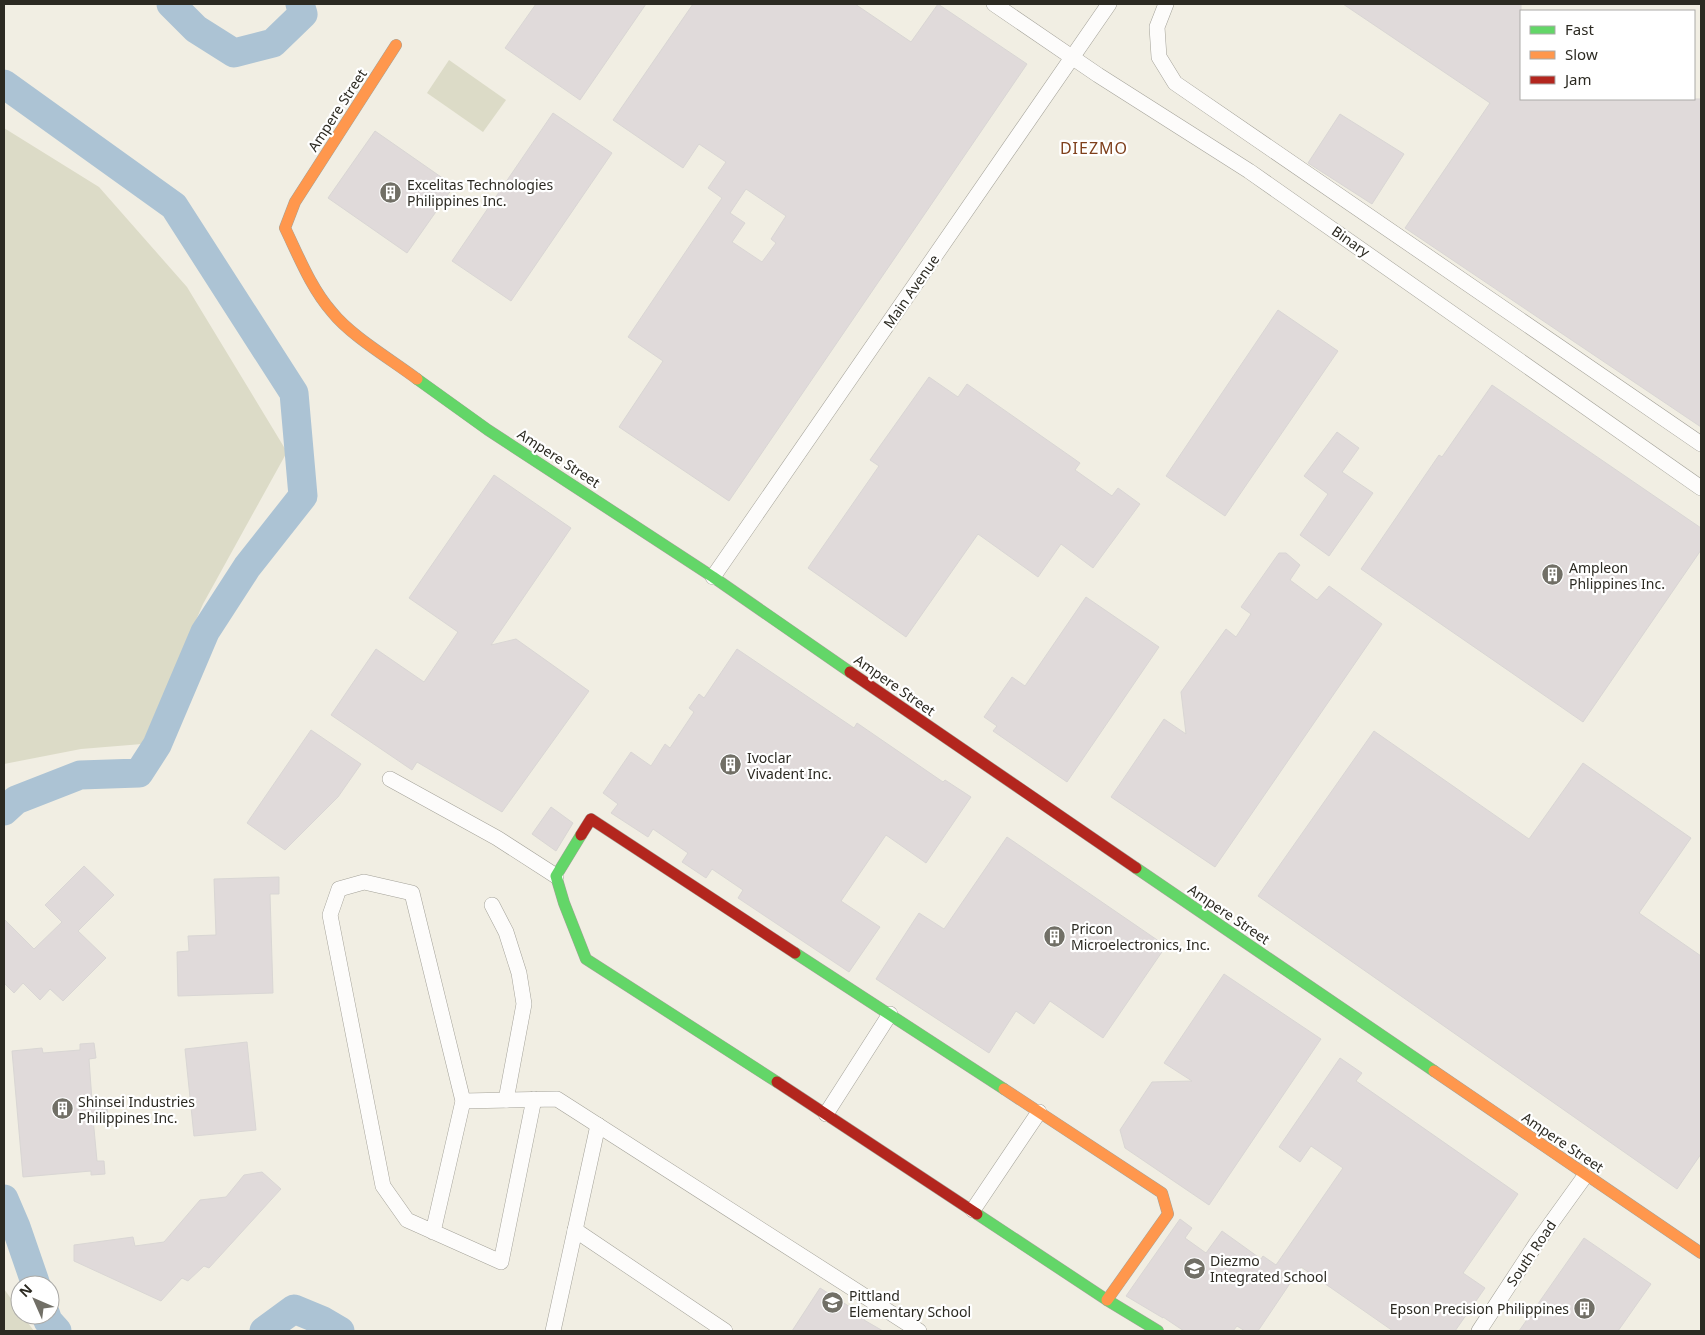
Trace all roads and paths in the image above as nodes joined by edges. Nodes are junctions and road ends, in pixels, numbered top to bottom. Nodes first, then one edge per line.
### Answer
1 (994, 4) edge
2 (1109, 4) edge
3 (1166, 4) edge
4 (396, 45) dead end
5 (1072, 58) junction
6 (1701, 444) edge
7 (1701, 488) edge
8 (713, 577) junction
9 (390, 779) dead end
10 (556, 876) junction
11 (492, 904) dead end
12 (890, 1014) junction
13 (534, 1099) junction
14 (506, 1100) junction
15 (463, 1101) junction
16 (1039, 1112) junction
17 (826, 1114) junction
18 (598, 1125) junction
19 (1585, 1176) junction
20 (972, 1210) junction
21 (575, 1230) junction
22 (433, 1232) junction
23 (1701, 1253) edge
24 (1107, 1300) junction
25 (902, 1326) edge
26 (554, 1331) edge
27 (725, 1331) edge
28 (920, 1331) edge
29 (1158, 1331) edge
30 (1479, 1331) edge

1 - 5 street, Binary
2 - 5 street, Main Avenue
3 - 6 street
4 - 8 street, Ampere Street
5 - 7 street, Binary
5 - 8 street, Main Avenue
8 - 19 street, Ampere Street
9 - 10 street
10 - 12 street
10 - 17 street
11 - 14 street
12 - 16 street
12 - 17 street
13 - 14 street
13 - 18 street
13 - 22 street
14 - 15 street
15 - 22 street
15 - 22 street
16 - 20 street
16 - 24 street
17 - 20 street
18 - 21 street
18 - 25 street
19 - 23 street, Ampere Street
19 - 30 street, South Road
20 - 24 street
21 - 26 street
21 - 27 street
24 - 29 street
25 - 28 street

